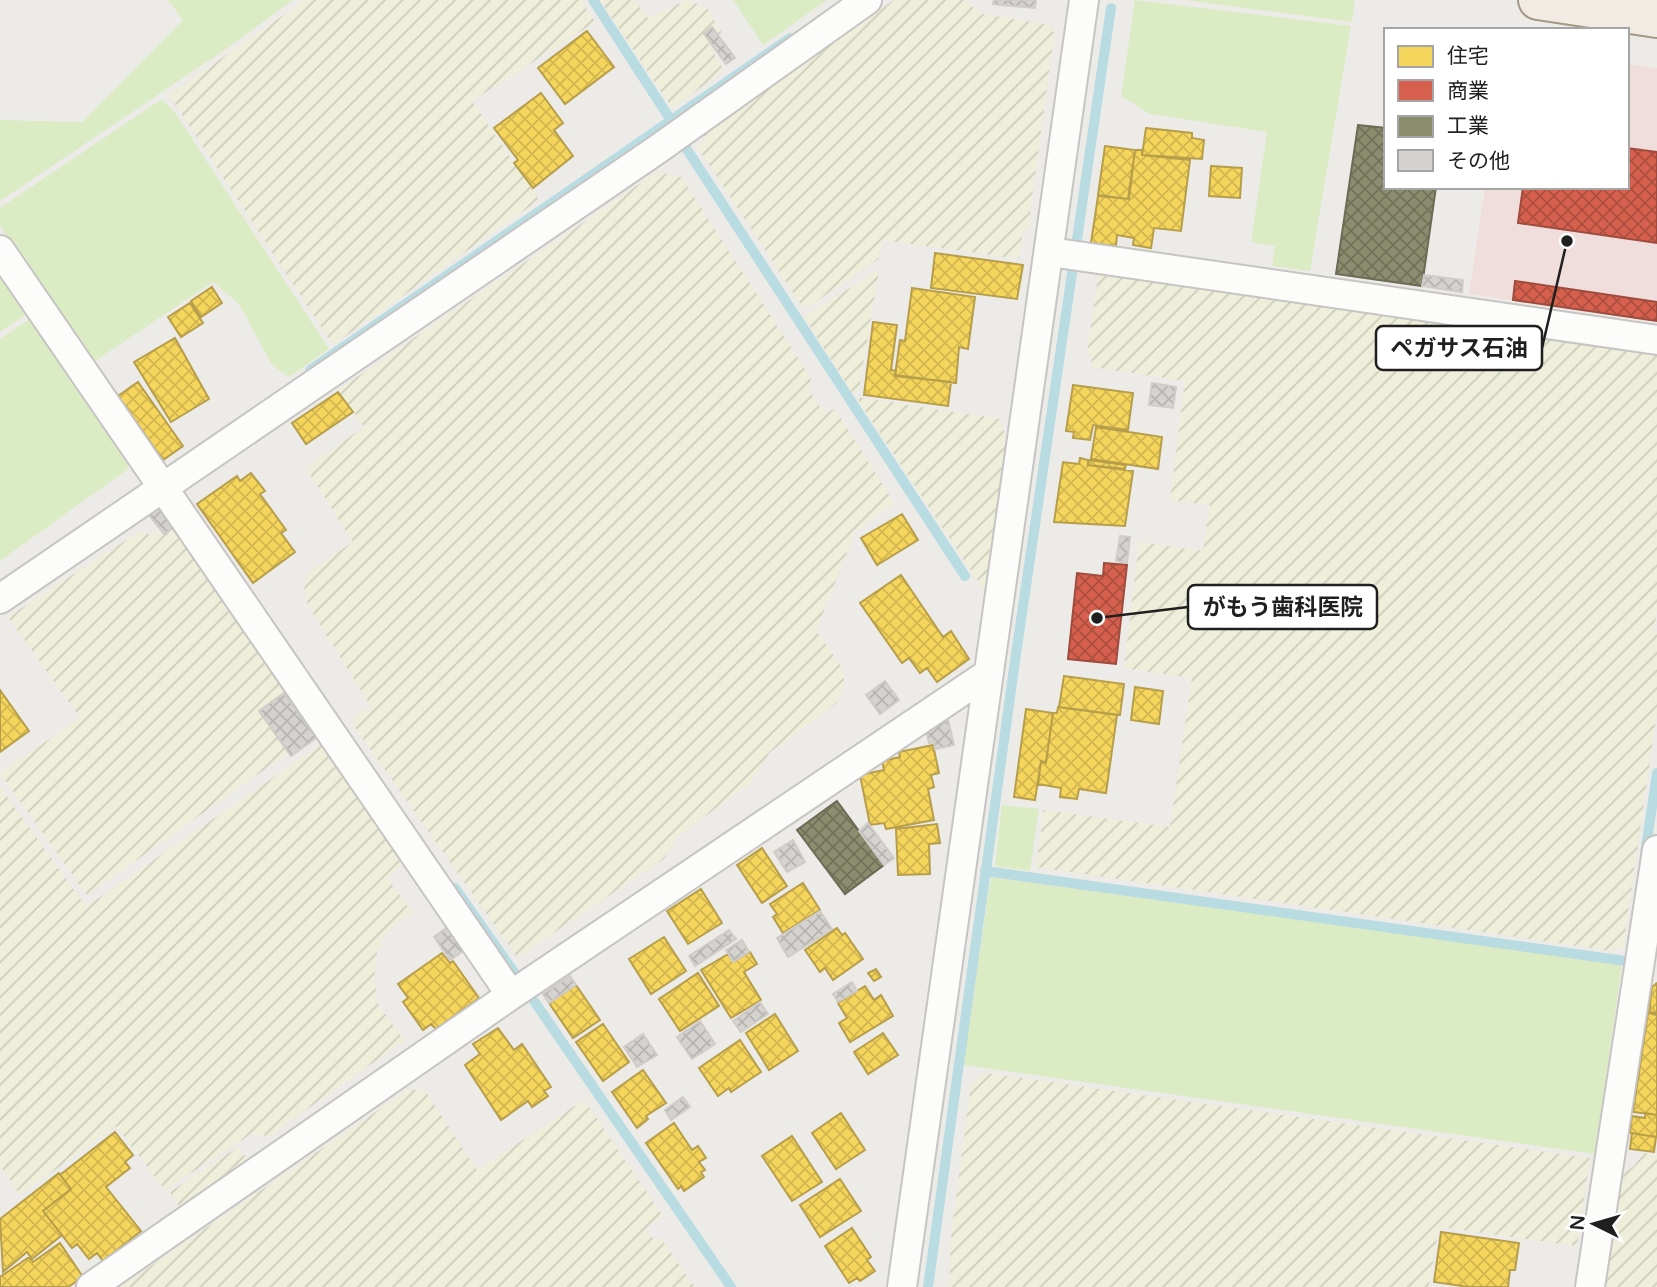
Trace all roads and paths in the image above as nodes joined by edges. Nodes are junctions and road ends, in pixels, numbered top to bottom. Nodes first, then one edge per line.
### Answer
1 (867, 0) edge
2 (1084, 0) edge
3 (1538, 0) edge
4 (1657, 18) edge
5 (0, 250) edge
6 (1065, 255) junction
7 (1657, 340) edge
8 (162, 487) junction
9 (0, 599) edge
10 (989, 673) junction
11 (1657, 850) edge
12 (511, 995) junction
13 (91, 1287) edge
14 (902, 1287) edge
15 (1590, 1287) edge

1 - 8 street
2 - 6 street
3 - 4 main road
5 - 8 street
6 - 7 street
6 - 10 street
8 - 9 street
8 - 12 street
10 - 12 street
10 - 14 street
11 - 15 street
12 - 13 street

